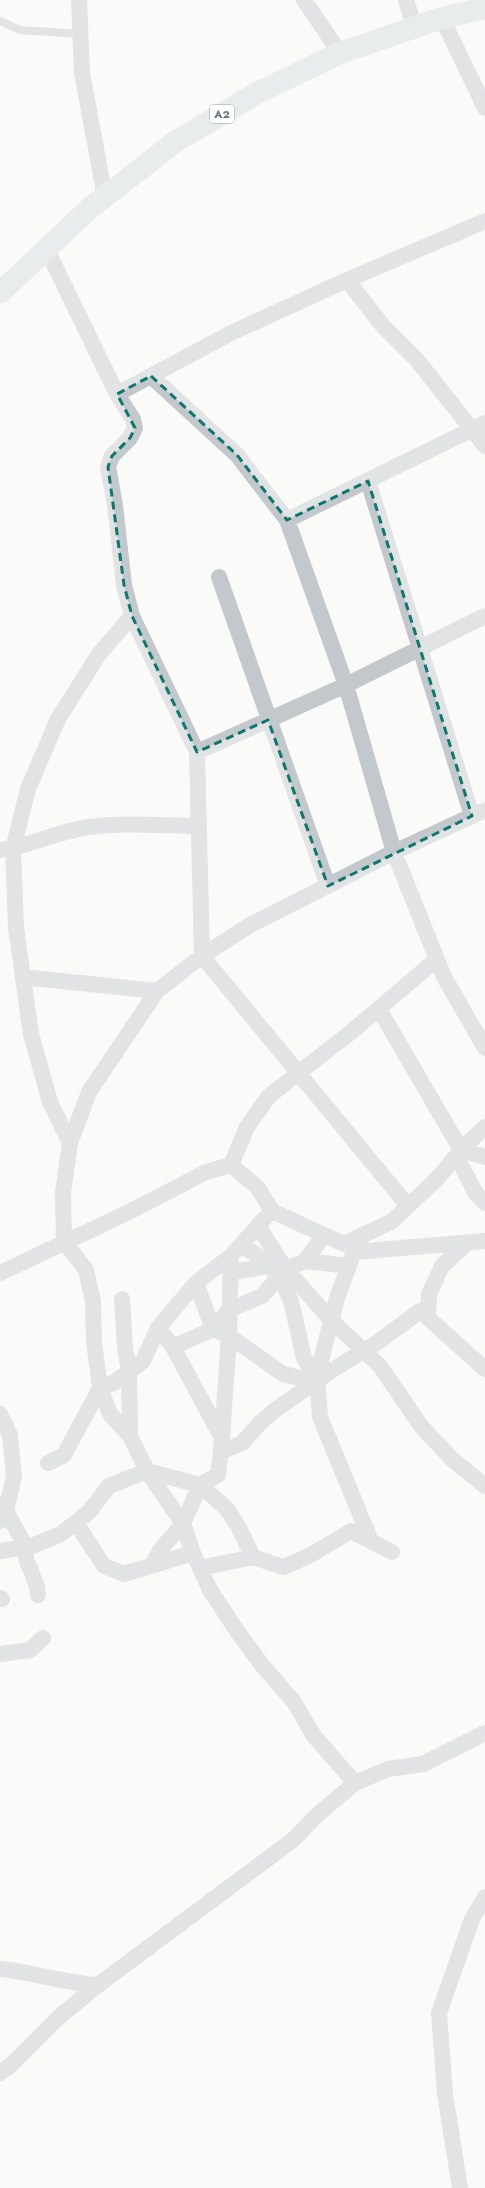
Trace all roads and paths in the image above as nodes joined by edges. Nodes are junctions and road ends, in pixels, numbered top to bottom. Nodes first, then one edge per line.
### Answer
1 (79, 0) edge
2 (304, 0) edge
3 (406, 0) edge
4 (485, 8) edge
5 (442, 18) junction
6 (0, 21) edge
7 (415, 28) junction
8 (80, 34) junction
9 (340, 53) junction
10 (485, 108) edge
11 (105, 197) junction
12 (485, 221) edge
13 (47, 250) junction
14 (347, 280) junction
15 (0, 293) edge
16 (151, 376) junction
17 (118, 394) junction
18 (478, 426) edge
19 (485, 446) edge
20 (368, 482) junction
21 (287, 520) junction
22 (219, 577) dead end
23 (132, 616) junction
24 (485, 616) edge
25 (420, 647) junction
26 (346, 685) junction
27 (268, 720) junction
28 (198, 752) junction
29 (478, 813) edge
30 (199, 826) junction
31 (7, 849) edge
32 (394, 852) junction
33 (328, 886) junction
34 (202, 956) junction
35 (437, 959) junction
36 (23, 977) junction
37 (157, 991) junction
38 (379, 1009) junction
39 (485, 1048) edge
40 (297, 1074) junction
41 (485, 1127) edge
42 (70, 1143) junction
43 (462, 1150) junction
44 (485, 1158) edge
45 (231, 1164) junction
46 (462, 1167) dead end
47 (485, 1202) edge
48 (408, 1206) junction
49 (272, 1211) junction
50 (258, 1226) junction
51 (324, 1235) junction
52 (64, 1241) junction
53 (485, 1241) edge
54 (467, 1243) junction
55 (234, 1258) junction
56 (305, 1261) junction
57 (268, 1264) junction
58 (349, 1266) junction
59 (0, 1273) edge
60 (283, 1273) junction
61 (196, 1283) junction
62 (122, 1299) dead end
63 (229, 1310) junction
64 (420, 1311) dead end
65 (332, 1321) junction
66 (158, 1328) junction
67 (213, 1329) junction
68 (229, 1336) junction
69 (173, 1347) junction
70 (362, 1350) junction
71 (485, 1369) edge
72 (129, 1371) junction
73 (317, 1382) junction
74 (100, 1388) junction
75 (0, 1414) edge
76 (130, 1436) junction
77 (222, 1445) junction
78 (48, 1463) dead end
79 (147, 1471) junction
80 (200, 1485) junction
81 (485, 1486) edge
82 (2, 1512) edge
83 (76, 1522) junction
84 (183, 1524) junction
85 (371, 1541) junction
86 (26, 1547) junction
87 (0, 1551) edge
88 (392, 1552) dead end
89 (193, 1553) junction
90 (253, 1557) junction
91 (152, 1565) junction
92 (200, 1568) junction
93 (38, 1595) dead end
94 (43, 1638) dead end
95 (0, 1654) edge
96 (485, 1733) edge
97 (355, 1782) junction
98 (485, 1897) edge
99 (0, 1969) edge
100 (98, 1984) junction
101 (0, 2073) edge
102 (460, 2188) edge

1 - 8 street
2 - 9 street
3 - 7 street
4 - 5 highway, A2
5 - 7 highway, A2
5 - 10 street
6 - 8 lane
7 - 9 highway, A2
8 - 11 street
9 - 11 highway, A2
11 - 13 highway, A2
12 - 14 street
13 - 15 highway, A2
13 - 17 street
14 - 16 street
14 - 18 street
16 - 17 street
16 - 21 street
17 - 23 street
18 - 19 street
18 - 20 street
20 - 21 street
20 - 25 street
21 - 26 street
22 - 27 street
23 - 28 street
23 - 31 street
24 - 25 street
25 - 26 street
25 - 29 street
26 - 27 street
26 - 32 street
27 - 28 street
27 - 33 street
28 - 30 street
29 - 32 street
30 - 31 street
30 - 34 street
31 - 36 street
32 - 33 street
32 - 35 street
33 - 34 street
34 - 37 street
34 - 40 street
35 - 38 street
35 - 39 street
36 - 37 street
36 - 42 street
37 - 42 street
38 - 40 street
38 - 43 street
40 - 45 street
40 - 48 street
41 - 43 street
42 - 52 street
43 - 44 street
43 - 48 street
45 - 49 street
45 - 52 street
46 - 47 street
48 - 51 street
49 - 50 street
49 - 51 street
50 - 55 street
50 - 60 street
51 - 56 street
52 - 59 street
52 - 74 street
53 - 54 street
54 - 58 street
54 - 71 street
55 - 57 street
55 - 57 street
55 - 61 street
55 - 63 street
56 - 58 street
56 - 60 street
57 - 60 street
58 - 65 street
60 - 63 street
60 - 65 street
60 - 73 street
61 - 66 street
61 - 67 street
62 - 72 street
63 - 67 street
63 - 68 street
64 - 70 street
65 - 70 street
65 - 73 street
66 - 69 street
66 - 72 street
67 - 68 street
67 - 69 street
68 - 73 street
68 - 77 street
69 - 77 street
70 - 73 street
70 - 81 street
72 - 74 street
72 - 76 street
73 - 77 street
73 - 85 street
74 - 76 street
74 - 78 street
75 - 82 street
76 - 79 street
77 - 80 street
79 - 80 street
79 - 83 street
79 - 84 street
80 - 84 street
80 - 90 street
82 - 86 street
83 - 86 street
83 - 91 street
84 - 89 street
84 - 91 street
85 - 88 street
85 - 90 street
86 - 87 street
86 - 93 street
89 - 91 street
89 - 92 street
90 - 92 street
92 - 97 street
94 - 95 street
96 - 97 street
97 - 100 street
98 - 102 street
99 - 100 street
100 - 101 street

